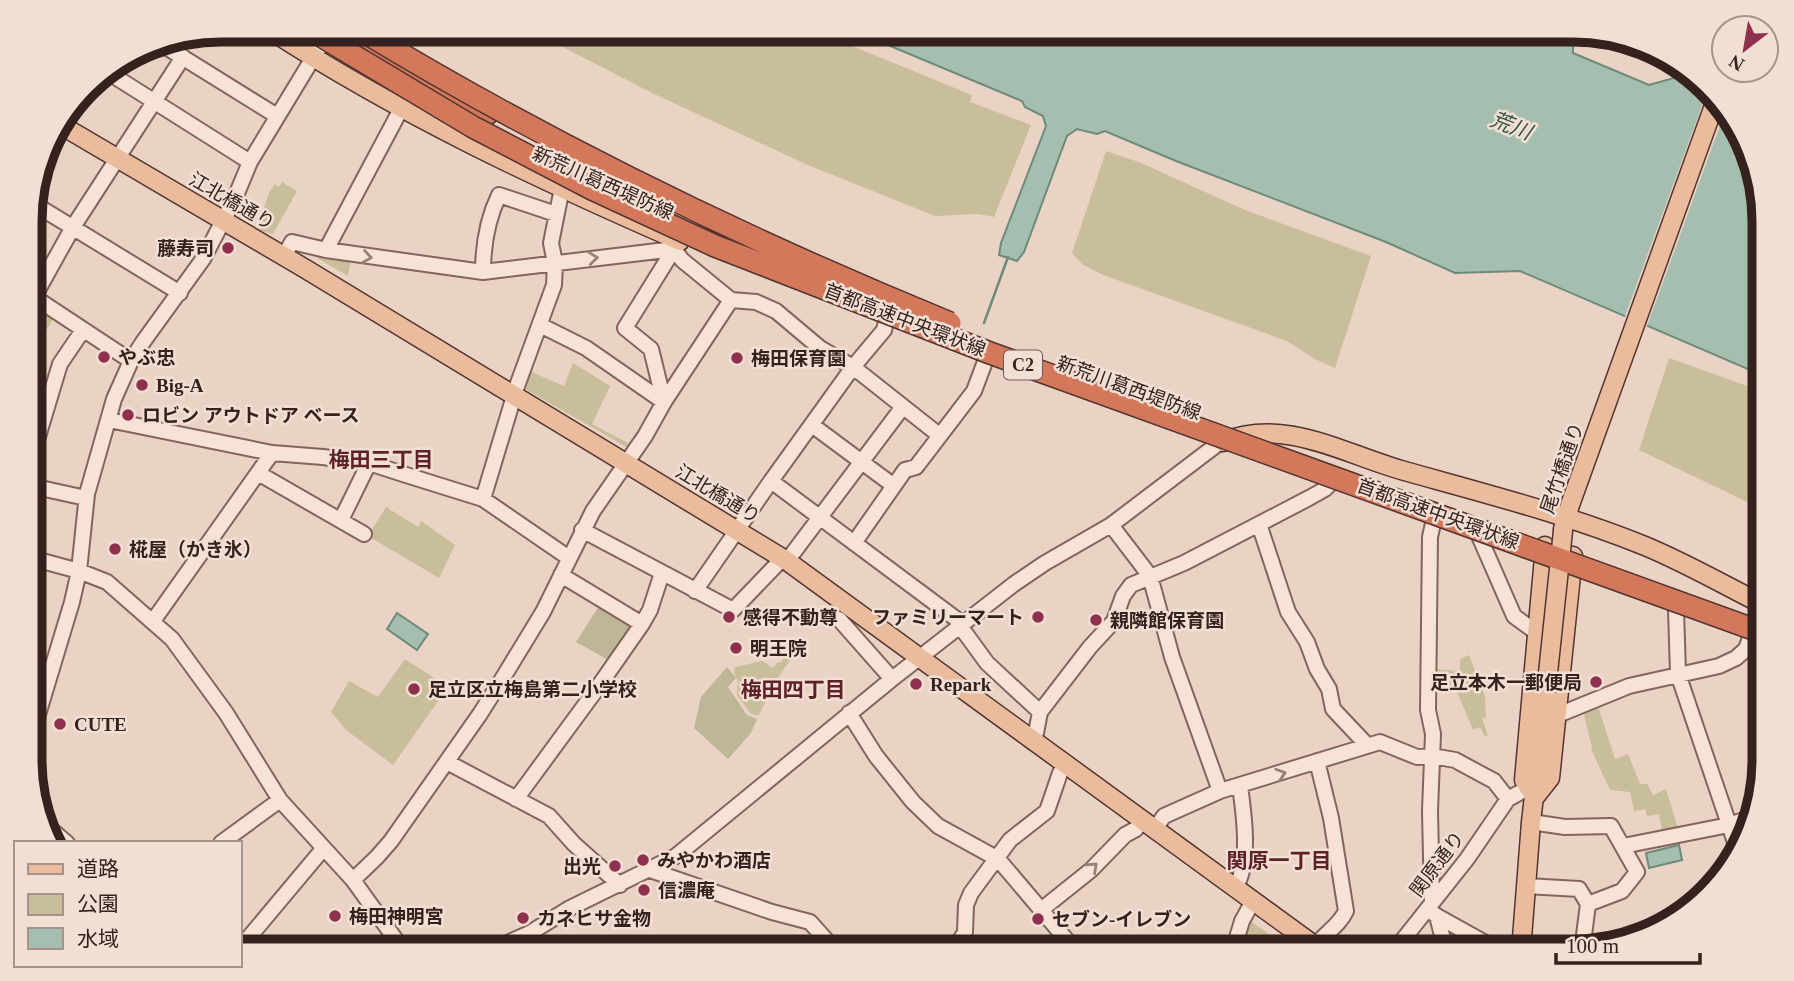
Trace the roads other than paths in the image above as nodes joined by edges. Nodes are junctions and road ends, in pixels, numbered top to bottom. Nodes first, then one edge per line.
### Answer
1 (289, 42) edge
2 (313, 42) edge
3 (320, 42) edge
4 (341, 42) edge
5 (345, 42) edge
6 (347, 42) edge
7 (380, 42) edge
8 (171, 50) edge
9 (183, 57) junction
10 (313, 57) junction
11 (115, 77) edge
12 (156, 102) junction
13 (401, 109) junction
14 (1713, 109) edge
15 (277, 116) junction
16 (68, 129) edge
17 (117, 158) junction
18 (537, 161) junction
19 (250, 162) junction
20 (562, 188) junction
21 (42, 209) edge
22 (556, 214) junction
23 (223, 220) junction
24 (687, 222) junction
25 (722, 224) junction
26 (73, 227) junction
27 (676, 245) junction
28 (326, 250) junction
29 (284, 256) junction
30 (555, 263) junction
31 (483, 272) junction
32 (42, 280) edge
33 (180, 293) junction
34 (731, 300) junction
35 (42, 302) edge
36 (886, 322) junction
37 (540, 325) junction
38 (83, 330) junction
39 (986, 359) junction
40 (131, 361) junction
41 (853, 367) junction
42 (513, 396) junction
43 (664, 402) junction
44 (902, 408) junction
45 (109, 420) junction
46 (42, 424) edge
47 (813, 425) junction
48 (939, 435) junction
49 (1237, 436) junction
50 (1219, 443) junction
51 (272, 453) junction
52 (862, 461) junction
53 (626, 462) junction
54 (369, 463) junction
55 (258, 473) junction
56 (771, 481) junction
57 (1332, 482) junction
58 (894, 486) junction
59 (42, 488) edge
60 (86, 498) junction
61 (483, 499) junction
62 (821, 518) junction
63 (341, 520) junction
64 (1434, 520) junction
65 (1259, 524) junction
66 (1111, 525) junction
67 (1564, 525) junction
68 (582, 530) junction
69 (737, 530) junction
70 (364, 534) dead end
71 (1479, 536) junction
72 (854, 543) junction
73 (1545, 553) junction
74 (569, 558) junction
75 (785, 560) junction
76 (42, 561) edge
77 (1572, 563) junction
78 (79, 571) junction
79 (662, 573) junction
80 (561, 575) junction
81 (1150, 576) junction
82 (695, 591) junction
83 (1752, 599) edge
84 (1676, 608) junction
85 (839, 620) dead end
86 (153, 621) junction
87 (642, 624) junction
88 (961, 625) junction
89 (1752, 628) edge
90 (1752, 628) edge
91 (1752, 628) edge
92 (1752, 629) edge
93 (1537, 633) junction
94 (1752, 642) edge
95 (919, 657) junction
96 (1678, 674) junction
97 (892, 679) junction
98 (42, 702) edge
99 (1040, 712) junction
100 (849, 713) junction
101 (1558, 715) junction
102 (1031, 741) junction
103 (1367, 745) junction
104 (1432, 756) junction
105 (1317, 761) junction
106 (447, 762) junction
107 (1065, 765) junction
108 (1240, 786) junction
109 (1533, 789) junction
110 (1220, 791) junction
111 (516, 799) junction
112 (1508, 799) junction
113 (280, 800) junction
114 (1740, 821) edge
115 (1531, 822) junction
116 (1147, 825) junction
117 (1729, 825) junction
118 (1733, 838) edge
119 (224, 841) edge
120 (1623, 846) junction
121 (323, 849) junction
122 (998, 859) junction
123 (650, 870) junction
124 (353, 880) junction
125 (620, 885) junction
126 (1527, 886) junction
127 (1235, 888) junction
128 (1253, 901) junction
129 (1588, 904) junction
130 (1432, 909) junction
131 (1041, 910) junction
132 (248, 939) edge
133 (395, 939) edge
134 (518, 939) edge
135 (825, 939) edge
136 (962, 939) edge
137 (1066, 939) edge
138 (1237, 939) edge
139 (1306, 939) edge
140 (1324, 939) edge
141 (1405, 939) edge
142 (1442, 939) edge
143 (1481, 939) edge
144 (1522, 939) edge
145 (1584, 939) edge

1 - 10 main road, 新荒川葛西堤防線
2 - 18 highway, bridge
3 - 10 street
4 - 18 highway, 首都高速中央環状線 / C2, bridge
5 - 24 main road, 新荒川葛西堤防線
6 - 25 highway, bridge
7 - 25 highway, 首都高速中央環状線 / C2, bridge
8 - 9 street
9 - 12 street
9 - 15 street
10 - 13 main road, 新荒川葛西堤防線
10 - 15 street
11 - 12 street
12 - 17 street
12 - 19 street
13 - 20 main road, 新荒川葛西堤防線
13 - 28 street
14 - 67 main road, 尾竹橋通り
15 - 19 street
16 - 17 main road, 江北橋通り
17 - 23 main road, 江北橋通り
17 - 26 street
18 - 89 highway, 首都高速中央環状線 / C2, bridge
19 - 23 street
20 - 22 street
20 - 27 main road, 新荒川葛西堤防線
21 - 26 street
22 - 30 street
22 - 31 street
23 - 29 main road, 江北橋通り
23 - 33 street
24 - 27 street
24 - 49 main road, 新荒川葛西堤防線
25 - 90 highway, 首都高速中央環状線 / C2, bridge
26 - 32 street
26 - 33 street
30 -> 27 street
27 - 34 street
27 - 36 main road, 新荒川葛西堤防線
27 - 43 street
28 - 29 street
28 -> 31 street
29 - 42 main road, 江北橋通り
30 - 31 street
30 - 37 street
33 - 40 street
34 - 41 street
34 - 43 street
35 - 38 street
36 - 39 main road, 新荒川葛西堤防線
36 - 41 street
37 - 42 street
37 - 43 street
38 - 40 street
38 - 46 street
39 - 48 street
39 - 50 main road, 新荒川葛西堤防線
40 - 45 street
41 - 44 street
41 - 47 street
42 - 53 main road, 江北橋通り
42 - 61 street
43 - 53 street
44 - 48 street
44 - 52 street
45 - 51 street
45 - 60 street
47 - 52 street
47 - 56 street
48 - 58 street
49 - 50 main road
49 - 67 main road
49 - 73 main road, 新荒川葛西堤防線
50 - 57 main road, 新荒川葛西堤防線
50 - 66 street
51 - 54 street
51 - 55 street
52 - 58 street
52 - 62 street
53 - 68 street
53 - 69 main road, 江北橋通り
54 - 61 street
54 - 63 street
55 - 63 street
55 - 86 street
56 - 62 street
56 - 69 street
57 - 64 main road, 新荒川葛西堤防線
57 - 65 street
58 - 72 street
59 - 60 street
60 - 78 street
61 - 74 street
62 - 72 street
62 - 75 street
63 - 70 street
64 - 71 main road, 新荒川葛西堤防線
64 - 104 street
65 - 81 street
65 - 103 street
66 - 81 street
66 - 88 street
67 - 83 main road
67 - 109 main road, 尾竹橋通り, bridge
68 - 74 street
68 - 79 street
69 - 75 main road, 江北橋通り
69 - 82 street
71 - 73 main road, 新荒川葛西堤防線
71 - 93 street
72 - 88 street
73 - 77 main road, 新荒川葛西堤防線
73 - 93 main road
74 - 80 street
75 - 82 street
75 - 95 main road, 江北橋通り
76 - 78 street
77 - 84 main road, 新荒川葛西堤防線
77 - 91 main road, 新荒川葛西堤防線
77 - 101 main road
78 - 86 street
78 - 98 street
79 - 82 street
79 - 87 street
80 - 87 street
80 - 106 street
81 - 99 street
81 - 110 street
84 - 92 main road, 新荒川葛西堤防線
84 - 96 street
85 - 97 street
86 - 113 street
87 - 111 street
88 - 95 street
88 - 99 street
93 - 109 main road
94 - 96 street
95 - 97 street
95 - 102 main road, 江北橋通り
96 - 101 street
96 - 117 street
97 - 100 street
99 - 102 street
100 - 122 street
100 - 123 street
101 - 109 main road
102 - 107 main road, 江北橋通り
103 - 104 street
103 - 105 street
104 - 112 street
104 - 130 street
108 -> 105 street
105 - 140 street
106 - 111 street
106 - 124 street
107 - 116 main road, 江北橋通り
107 - 122 street
108 - 110 street
108 - 127 street
109 - 112 street
109 - 115 main road, 尾竹橋通り
110 - 116 street
111 - 125 street
112 - 130 street, 関原通り
113 - 119 street
113 - 121 street
114 - 117 street
115 - 120 street
115 - 126 main road, 尾竹橋通り
116 - 127 main road, 江北橋通り
131 -> 116 street
117 - 118 street
117 - 120 street
120 - 129 street
121 - 124 street
121 - 132 street
122 - 131 street
122 - 136 street
123 - 125 street
123 - 135 street
124 - 133 street
125 - 134 street
126 - 129 street
126 - 144 main road, 尾竹橋通り
127 - 128 main road, 江北橋通り
128 - 138 street
128 - 139 main road, 江北橋通り
129 - 145 street
130 - 141 street, 関原通り
130 - 142 street
130 - 143 street
131 - 137 street

